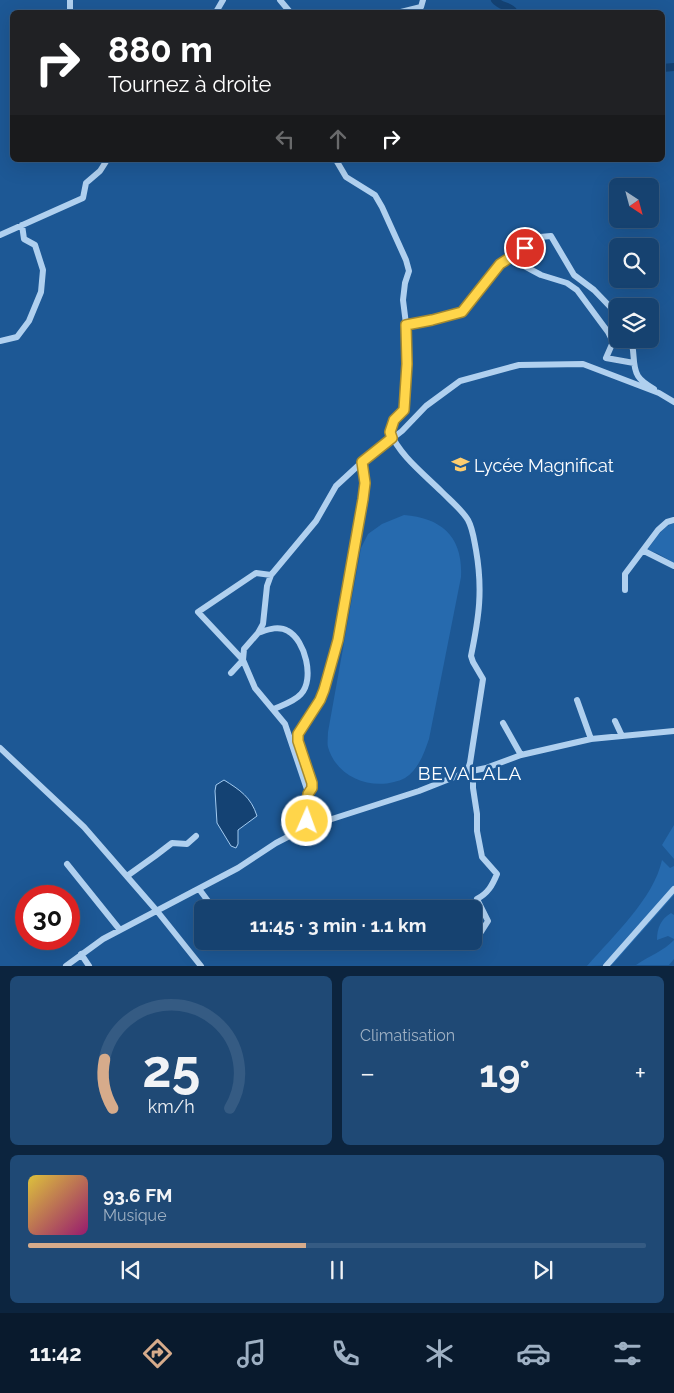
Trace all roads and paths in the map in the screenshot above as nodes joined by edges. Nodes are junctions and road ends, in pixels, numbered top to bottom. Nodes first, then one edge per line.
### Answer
1 (280, 0) edge
2 (423, 0) edge
3 (288, 10) edge
4 (409, 10) edge
5 (106, 162) edge
6 (337, 162) edge
7 (22, 225) junction
8 (0, 235) edge
9 (509, 258) junction
10 (609, 306) edge
11 (406, 325) junction
12 (0, 341) edge
13 (633, 348) edge
14 (634, 363) junction
15 (659, 393) junction
16 (674, 402) edge
17 (392, 438) junction
18 (362, 462) junction
19 (674, 520) edge
20 (644, 551) junction
21 (674, 566) edge
22 (272, 575) junction
23 (625, 590) dead end
24 (258, 634) junction
25 (243, 660) junction
26 (230, 673) dead end
27 (577, 700) dead end
28 (274, 710) junction
29 (615, 721) dead end
30 (503, 723) dead end
31 (674, 731) edge
32 (622, 736) junction
33 (591, 739) junction
34 (0, 748) edge
35 (521, 755) junction
36 (470, 771) junction
37 (308, 792) junction
38 (307, 824) junction
39 (196, 836) dead end
40 (67, 864) dead end
41 (127, 876) junction
42 (199, 889) junction
43 (674, 890) edge
44 (207, 900) edge
45 (477, 900) edge
46 (482, 910) edge
47 (157, 911) junction
48 (120, 930) junction
49 (482, 930) edge
50 (81, 954) junction
51 (66, 966) edge
52 (89, 966) edge
53 (201, 966) edge
54 (606, 966) edge

1 - 3 street
2 - 4 street
5 - 7 street
6 - 11 street
7 - 8 street
7 - 12 street
9 - 10 street
9 - 11 street
9 - 14 street
11 - 17 street
13 - 14 street
14 - 15 street
15 - 16 street
15 - 17 street
17 - 18 street
17 - 36 street
18 - 22 street
18 - 37 street
19 - 20 street
20 - 21 street
20 - 23 street
22 - 24 street
22 - 25 street
24 - 25 street
24 - 28 street
25 - 26 street
25 - 28 street
27 - 33 street
28 - 37 street
29 - 32 street
30 - 35 street
31 - 32 street
32 - 33 street
33 - 35 street
34 - 41 street
35 - 36 street
36 - 38 street
36 - 45 street
37 - 38 street
38 - 42 street
39 - 41 street
40 - 48 street
41 - 47 street
42 - 44 street
42 - 47 street
43 - 54 street
46 - 49 street
47 - 48 street
47 - 53 street
48 - 50 street
50 - 51 street
50 - 52 street

